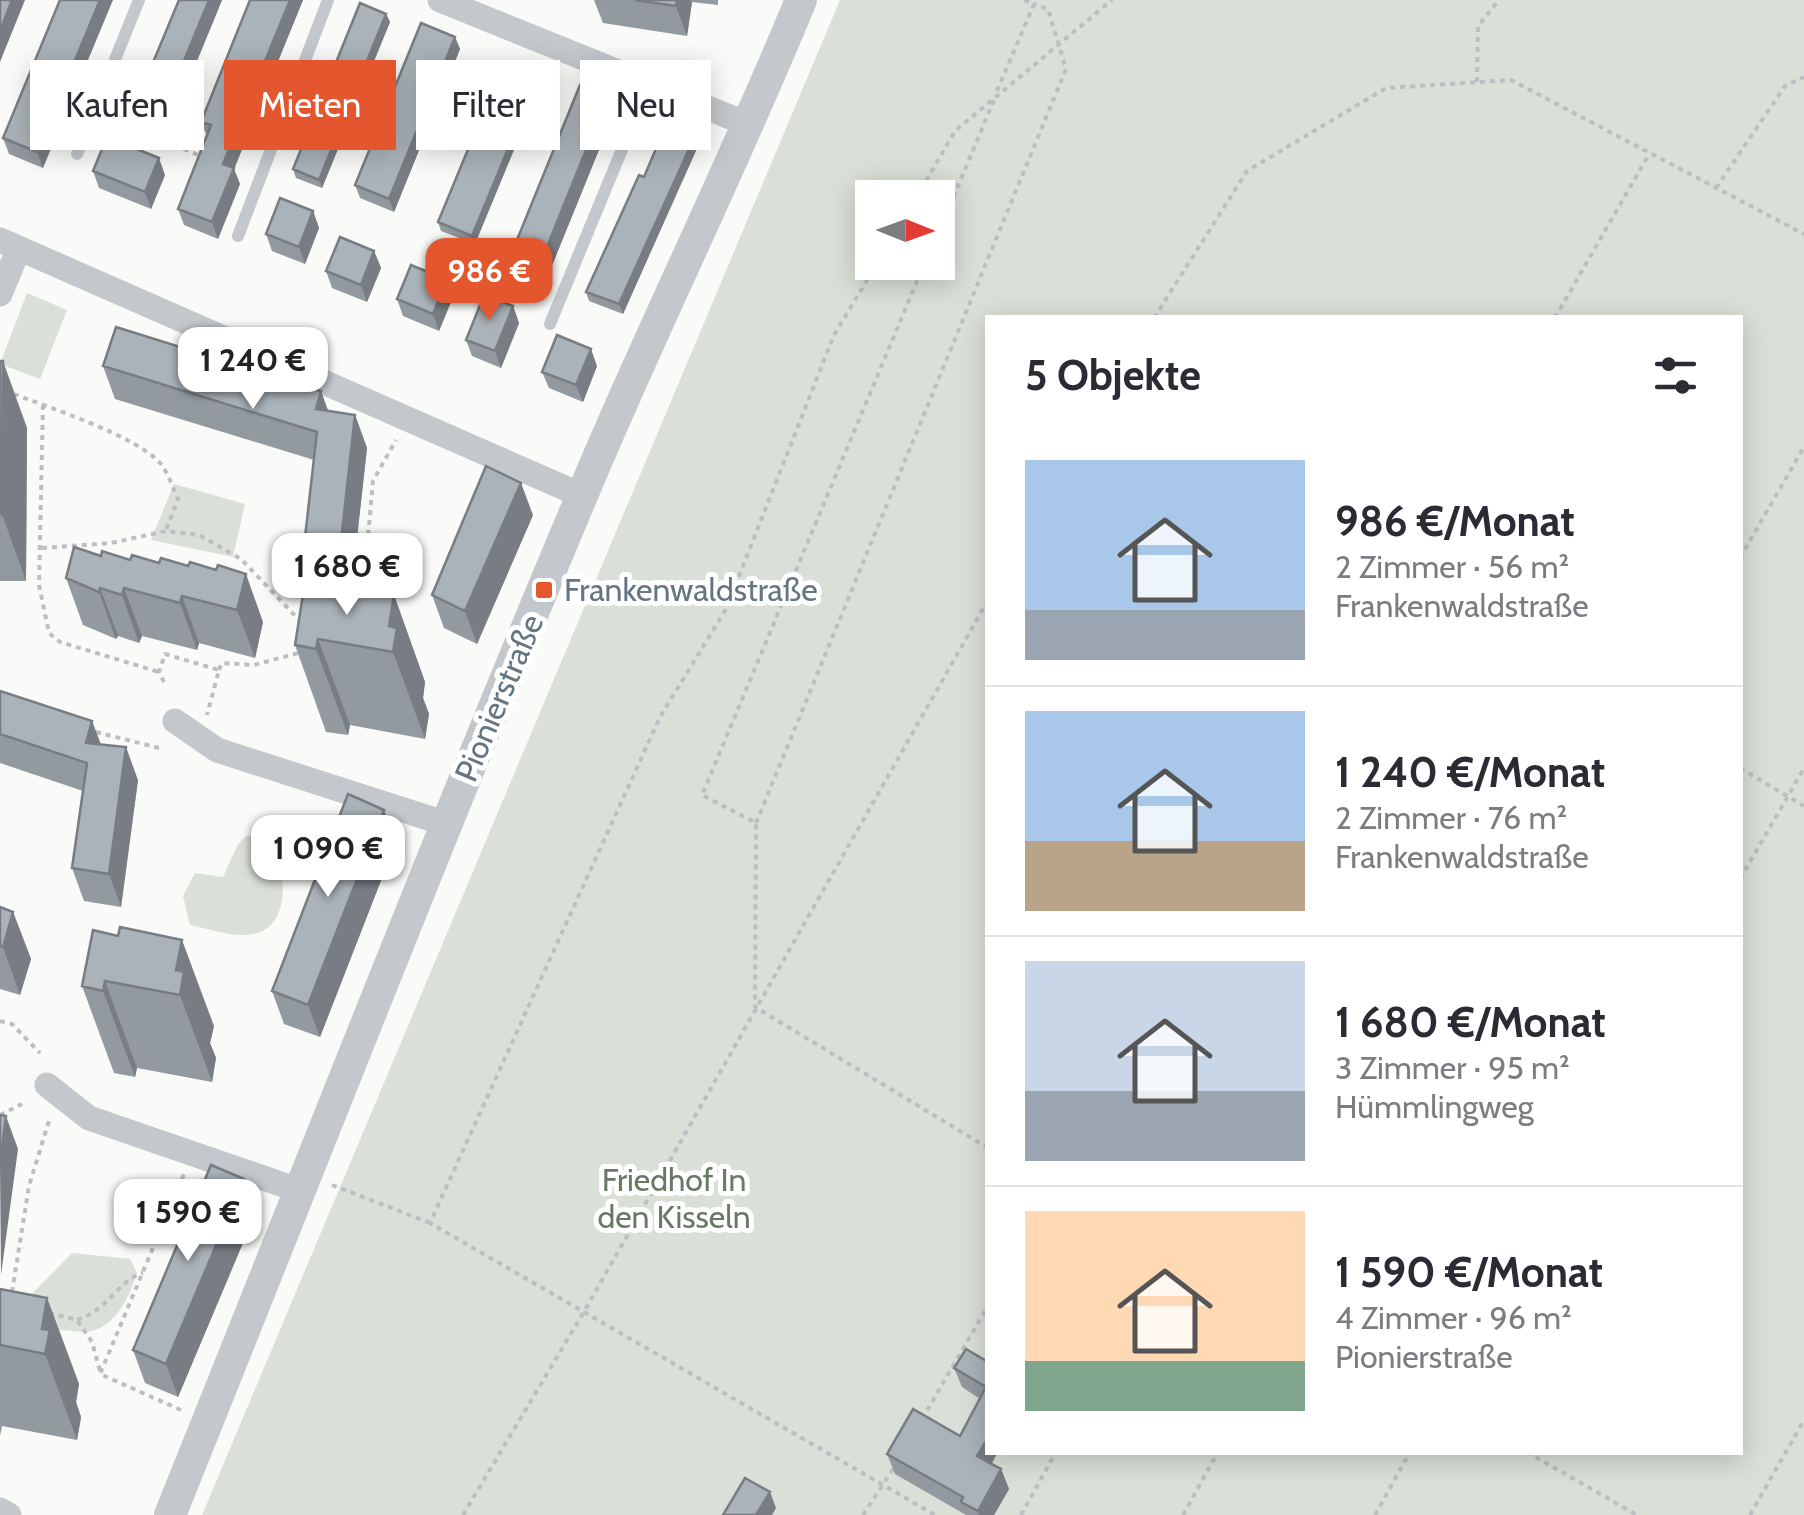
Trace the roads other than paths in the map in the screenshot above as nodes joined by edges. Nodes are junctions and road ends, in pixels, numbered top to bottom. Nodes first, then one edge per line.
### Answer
1 (139, 0) edge
2 (328, 0) edge
3 (440, 0) edge
4 (800, 0) edge
5 (589, 60) edge
6 (711, 109) edge
7 (750, 125) junction
8 (621, 150) edge
9 (77, 154) dead end
10 (238, 236) dead end
11 (10, 245) edge
12 (0, 294) edge
13 (550, 324) dead end
14 (583, 496) junction
15 (175, 721) dead end
16 (446, 824) junction
17 (47, 1085) dead end
18 (305, 1183) junction
19 (0, 1510) edge
20 (9, 1515) edge
21 (170, 1515) edge

1 - 9 lane
2 - 10 lane
3 - 5 street
4 - 7 street, Pionierstraße
6 - 7 street
7 - 14 street, Pionierstraße
8 - 13 lane
11 - 12 street
11 - 14 street
14 - 16 street, Pionierstraße
15 - 16 street
16 - 18 street, Pionierstraße
17 - 18 street
18 - 21 street, Pionierstraße
19 - 20 street

